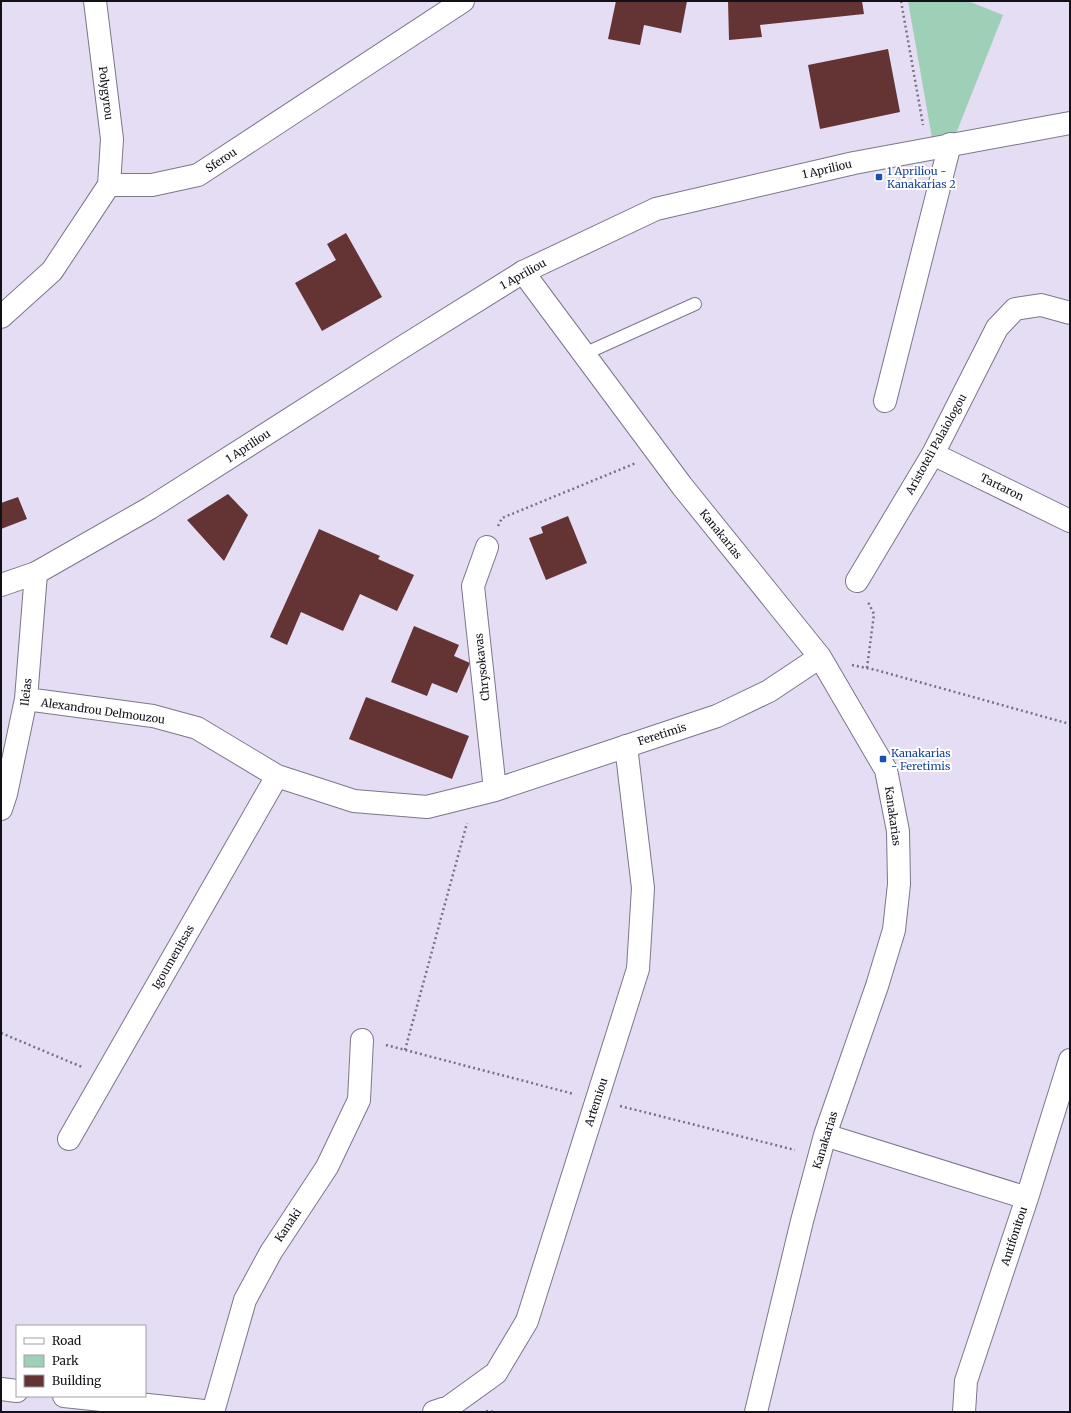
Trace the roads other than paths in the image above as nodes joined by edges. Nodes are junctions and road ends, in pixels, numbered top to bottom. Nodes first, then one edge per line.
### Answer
1 (95, 1) edge
2 (462, 1) edge
3 (1070, 123) edge
4 (950, 144) junction
5 (109, 185) junction
6 (523, 272) junction
7 (695, 304) dead end
8 (1070, 313) edge
9 (1, 316) edge
10 (584, 354) junction
11 (885, 401) dead end
12 (933, 454) junction
13 (1070, 521) edge
14 (487, 547) road end
15 (36, 573) junction
16 (857, 580) road end
17 (1, 585) edge
18 (820, 657) junction
19 (26, 699) junction
20 (626, 746) junction
21 (277, 776) junction
22 (485, 792) junction
23 (1, 809) edge
24 (362, 1040) dead end
25 (1070, 1060) edge
26 (825, 1136) junction
27 (69, 1139) dead end
28 (1027, 1198) junction
29 (1, 1389) edge
30 (16, 1391) edge
31 (73, 1397) edge
32 (213, 1412) edge
33 (434, 1412) edge
34 (756, 1412) edge
35 (964, 1412) edge

1 - 5 street, Polygyrou
2 - 5 street, Sferou
3 - 4 street, 1 Apriliou
4 - 6 street, 1 Apriliou
4 - 11 street
5 - 9 street
6 - 10 street, Kanakarias
6 - 15 street, 1 Apriliou
7 - 10 lane
8 - 12 street, Aristoteli Palaiologou
10 - 18 street, Kanakarias
12 - 13 street, Tartaron
12 - 16 street, Aristoteli Palaiologou
14 - 22 street, Chrysokavas
15 - 17 street, 1 Apriliou
15 - 19 street, Ileias
18 - 20 street, Feretimis
18 - 26 street, Kanakarias
19 - 21 street, Alexandrou Delmouzou
19 - 23 street, Ileias
20 - 22 street, Feretimis
20 - 33 street, Artemiou
21 - 22 street, Alexandrou Delmouzou
21 - 27 street, Igoumenitsas
24 - 32 street, Kanaki
25 - 28 street, Antifonitou
26 - 28 street
26 - 34 street, Kanakarias
28 - 35 street, Antifonitou
29 - 30 street
31 - 32 street

